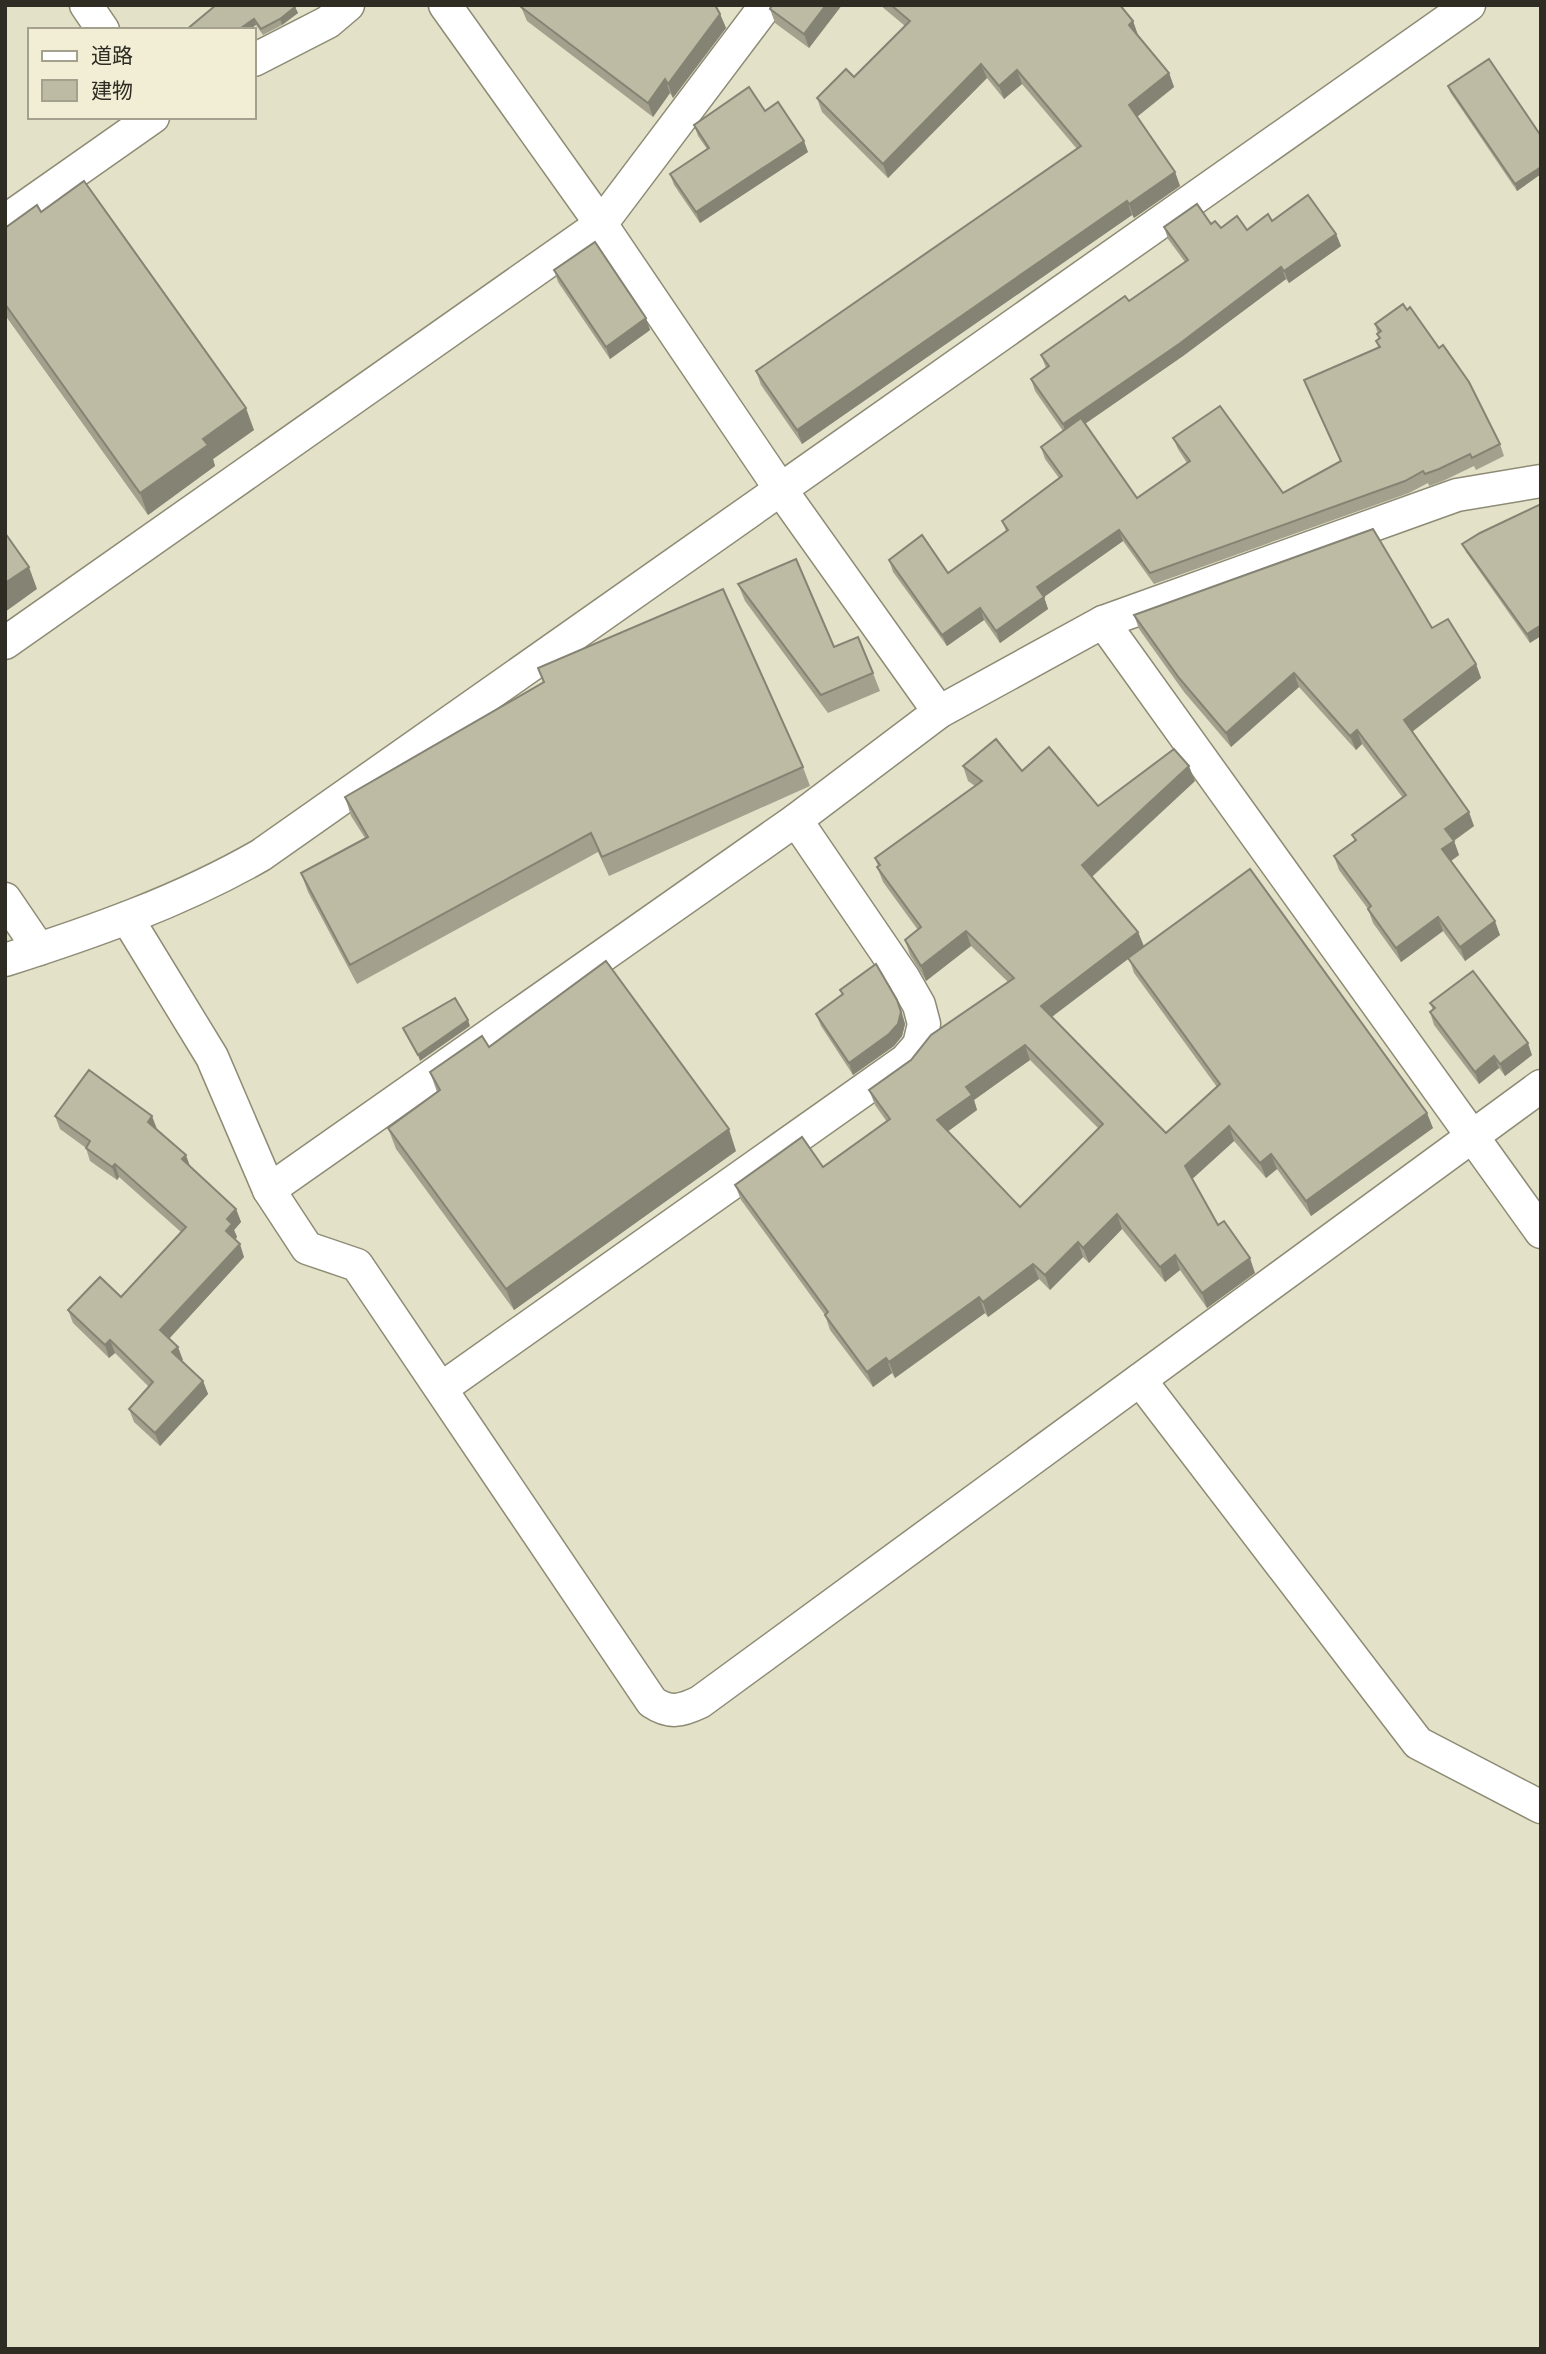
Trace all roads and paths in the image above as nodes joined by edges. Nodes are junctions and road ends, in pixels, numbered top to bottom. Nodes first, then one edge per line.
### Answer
1 (86, 5) edge
2 (348, 5) edge
3 (445, 5) edge
4 (766, 5) edge
5 (1469, 5) edge
6 (102, 28) edge
7 (256, 59) edge
8 (150, 119) edge
9 (5, 221) edge
10 (601, 224) junction
11 (1541, 481) edge
12 (781, 489) junction
13 (1103, 622) junction
14 (5, 643) edge
15 (939, 712) junction
16 (796, 820) junction
17 (5, 899) edge
18 (127, 918) junction
19 (39, 949) junction
20 (5, 960) edge
21 (1541, 1086) edge
22 (1471, 1137) junction
23 (269, 1190) junction
24 (1541, 1232) edge
25 (1140, 1380) junction
26 (442, 1388) junction
27 (1541, 1807) edge

1 - 6 street
2 - 7 street
3 - 10 street
4 - 10 street
5 - 12 street
8 - 9 street
10 - 12 street
10 - 14 street
11 - 13 street
12 - 15 street
12 - 18 street
13 - 15 street
13 - 22 street
15 - 16 street
16 - 23 street
16 - 26 street
17 - 19 street
18 - 19 street
18 - 23 street
19 - 20 street
21 - 22 street
22 - 24 street
22 - 25 street
23 - 26 street
25 - 26 street
25 - 27 street

